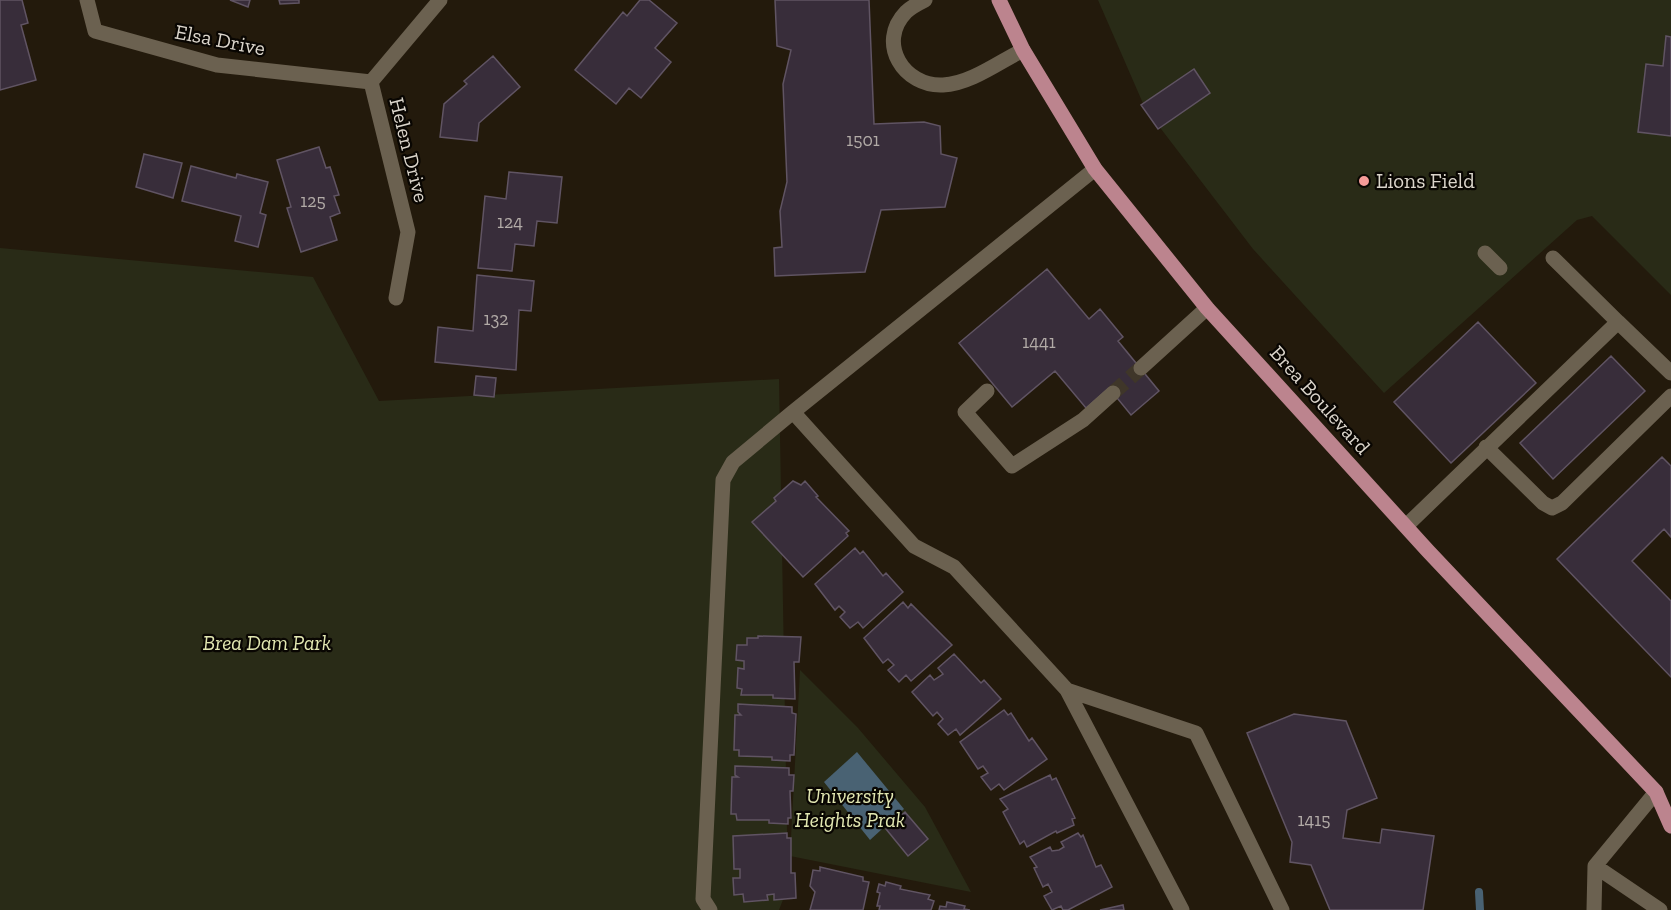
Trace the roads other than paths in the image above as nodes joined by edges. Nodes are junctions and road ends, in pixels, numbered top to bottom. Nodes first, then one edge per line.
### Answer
1 (87, 0) edge
2 (440, 0) edge
3 (925, 0) edge
4 (999, 0) edge
5 (1023, 50) junction
6 (371, 82) junction
7 (1095, 169) junction
8 (1485, 253) dead end
9 (1553, 258) dead end
10 (1500, 268) dead end
11 (396, 298) dead end
12 (1207, 308) junction
13 (1618, 322) junction
14 (1141, 368) tunnel mouth
15 (1671, 373) edge
16 (987, 391) dead end
17 (1113, 393) tunnel mouth
18 (1671, 396) edge
19 (793, 412) junction
20 (1486, 447) junction
21 (1406, 526) junction
22 (1067, 690) junction
23 (1664, 792) edge
24 (1671, 826) edge
25 (1595, 866) junction
26 (710, 910) edge
27 (1182, 910) edge
28 (1282, 910) edge
29 (1594, 910) edge
30 (1660, 910) edge

1 - 6 street, Elsa Drive
2 - 6 street, Helen Drive
3 - 5 street
4 - 5 main road, Brea Boulevard
5 - 7 main road, Brea Boulevard
6 - 11 street, Helen Drive
7 - 12 main road, Brea Boulevard
7 - 19 street
8 - 10 street
9 - 13 street
12 - 14 street
12 - 21 main road, Brea Boulevard
13 - 15 street
13 - 20 street
16 - 17 street
18 - 20 street
19 - 22 street
19 - 26 street
20 - 21 street
21 - 23 main road, Brea Boulevard
22 - 27 street
22 - 28 street
23 - 24 main road, Brea Boulevard
23 - 25 street
25 - 29 street
25 - 30 street

